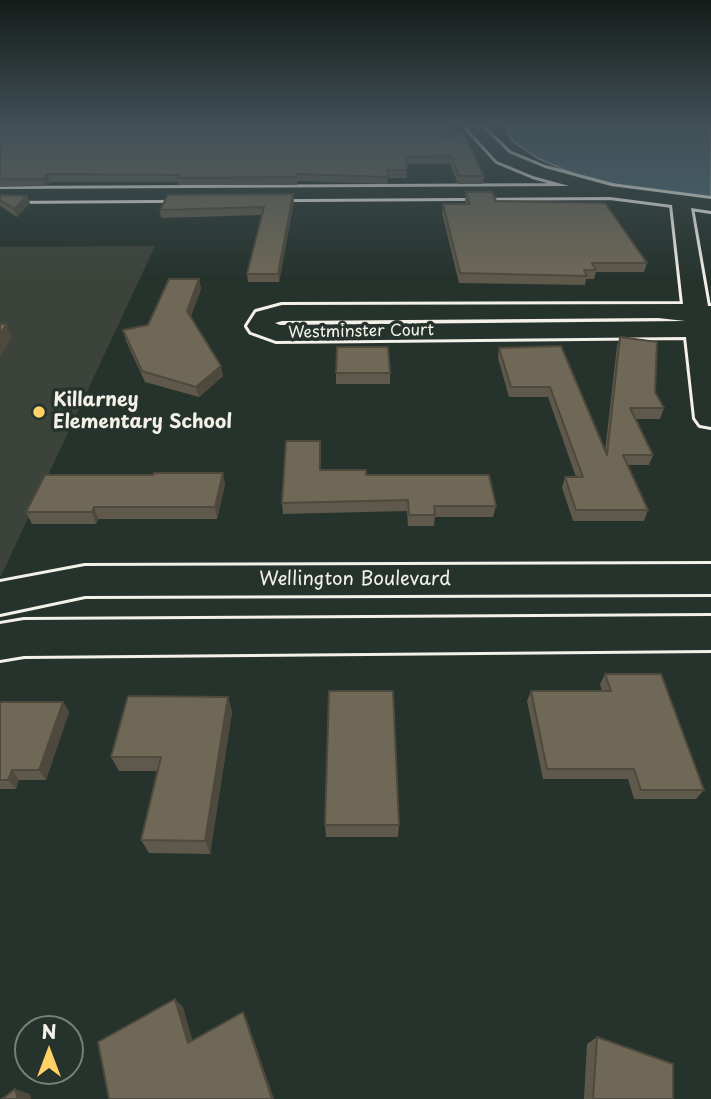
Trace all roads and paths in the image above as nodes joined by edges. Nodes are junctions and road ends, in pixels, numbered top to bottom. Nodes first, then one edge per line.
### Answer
1 (559, 177) edge
2 (610, 191) junction
3 (0, 195) edge
4 (681, 203) junction
5 (711, 205) edge
6 (704, 321) edge
7 (711, 418) edge
8 (711, 579) edge
9 (0, 598) edge
10 (711, 634) edge
11 (0, 642) edge

1 - 2 street
2 - 3 street
2 - 4 street
4 - 5 street
4 - 6 street
6 - 6 street, Westminster Court
6 - 7 street
8 - 9 street, Wellington Boulevard
10 - 11 street

